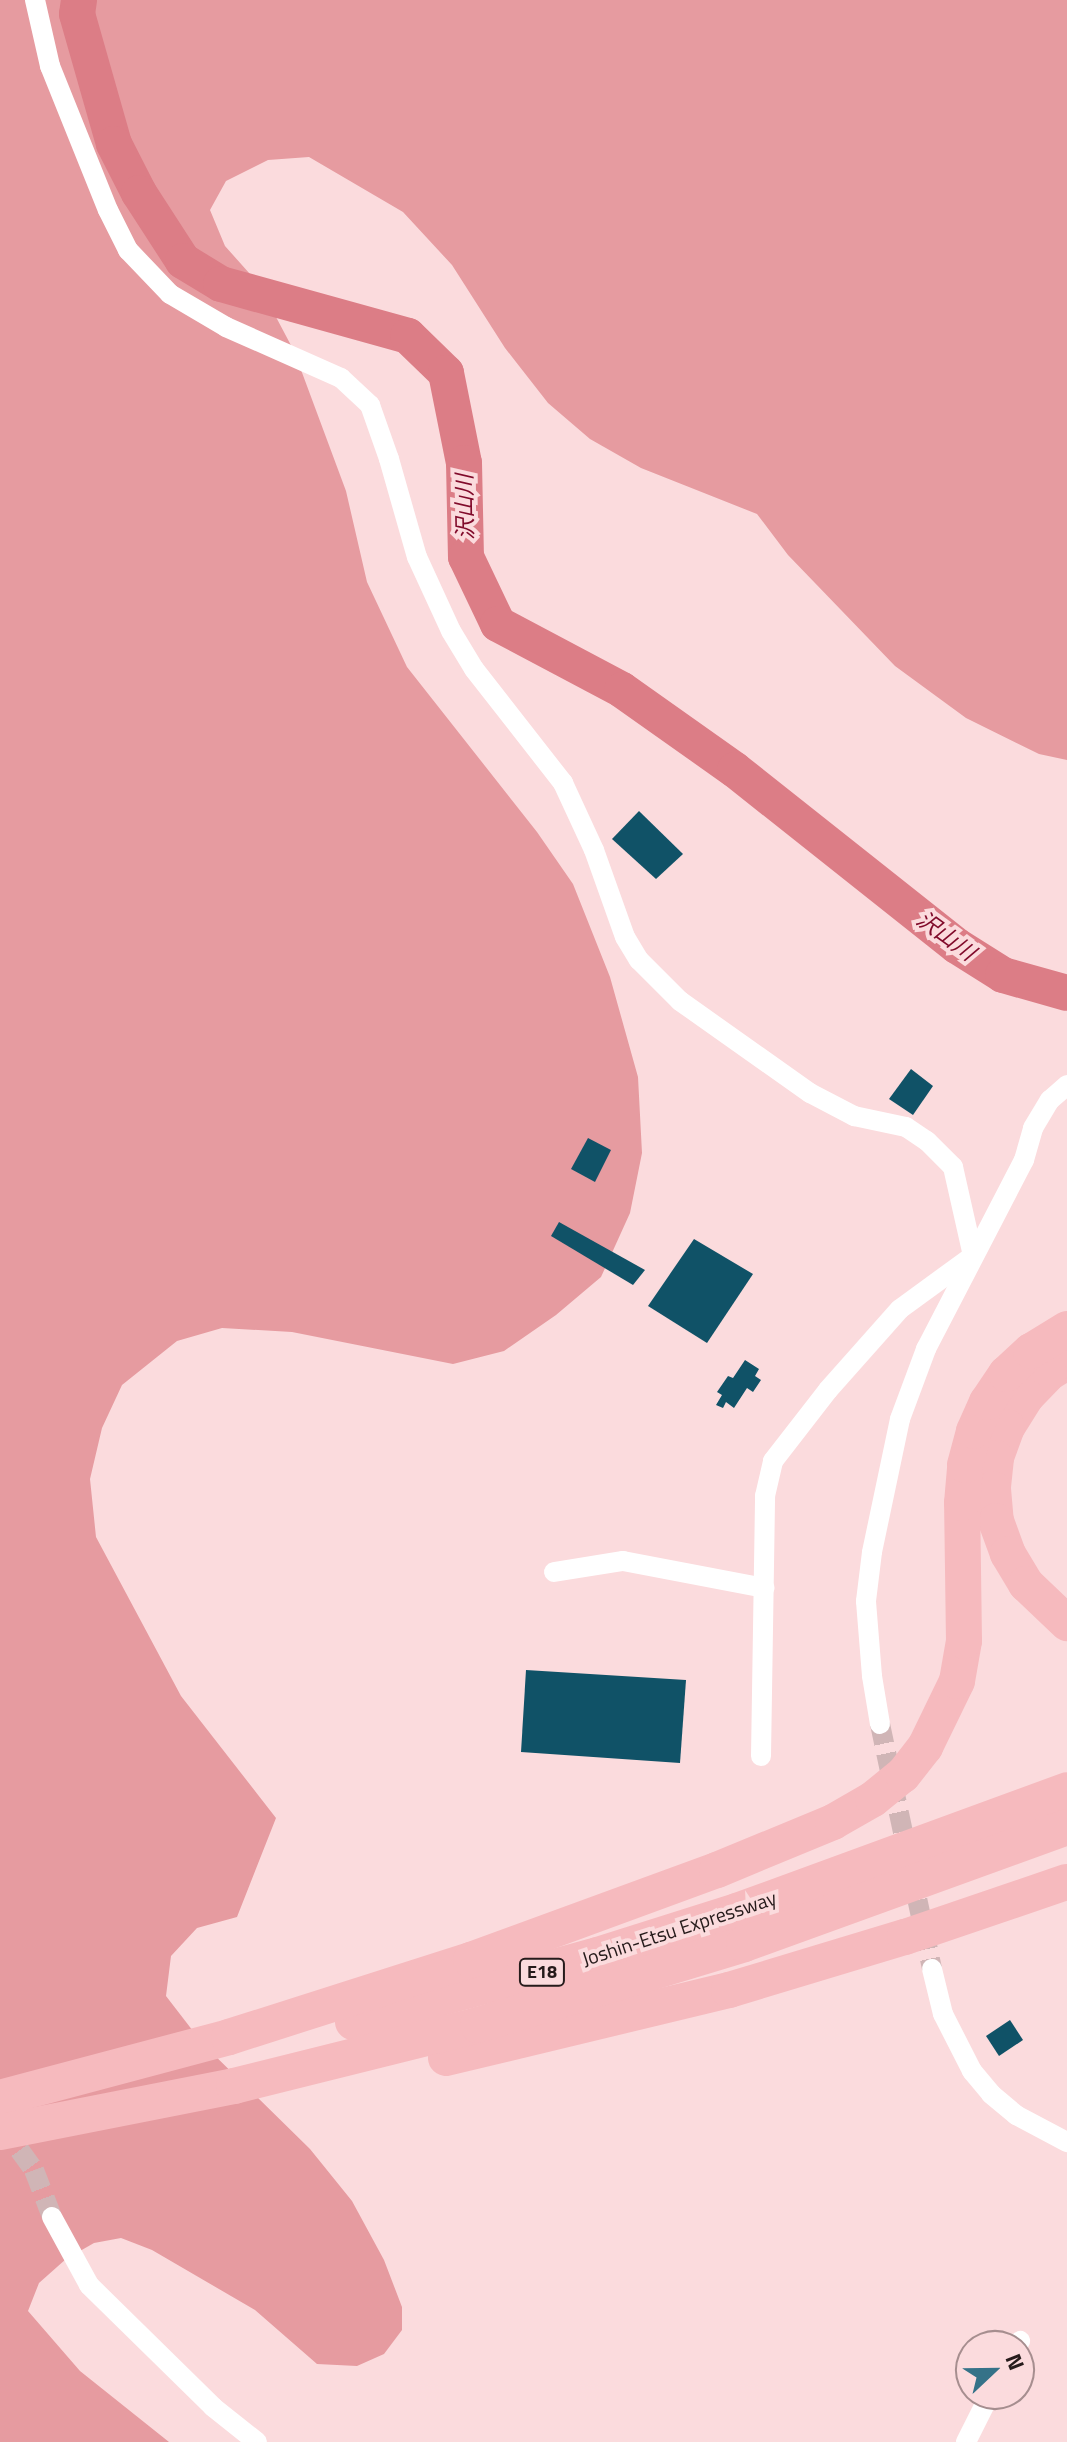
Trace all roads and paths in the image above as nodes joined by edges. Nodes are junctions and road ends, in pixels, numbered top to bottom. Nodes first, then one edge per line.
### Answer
1 (35, 0) edge
2 (1067, 1085) edge
3 (973, 1256) junction
4 (1067, 1329) edge
5 (1067, 1362) edge
6 (554, 1572) dead end
7 (764, 1588) junction
8 (1067, 1623) edge
9 (880, 1724) tunnel mouth
10 (761, 1756) dead end
11 (1067, 1790) edge
12 (1067, 1827) edge
13 (1067, 1882) edge
14 (932, 1969) tunnel mouth
15 (0, 2098) edge
16 (0, 2133) edge
17 (1067, 2142) edge
18 (52, 2217) tunnel mouth
19 (982, 2410) edge
20 (257, 2442) edge
21 (966, 2442) edge

1 - 3 street
2 - 3 street
3 - 7 street
3 - 9 street
4 - 15 highway
5 - 8 highway
6 - 7 street
7 - 10 street
11 - 15 highway, Joshin-Etsu Expressway / E18
12 - 16 highway, Joshin-Etsu Expressway / E18
13 - 16 highway
14 - 17 street
18 - 20 street
19 - 21 street

